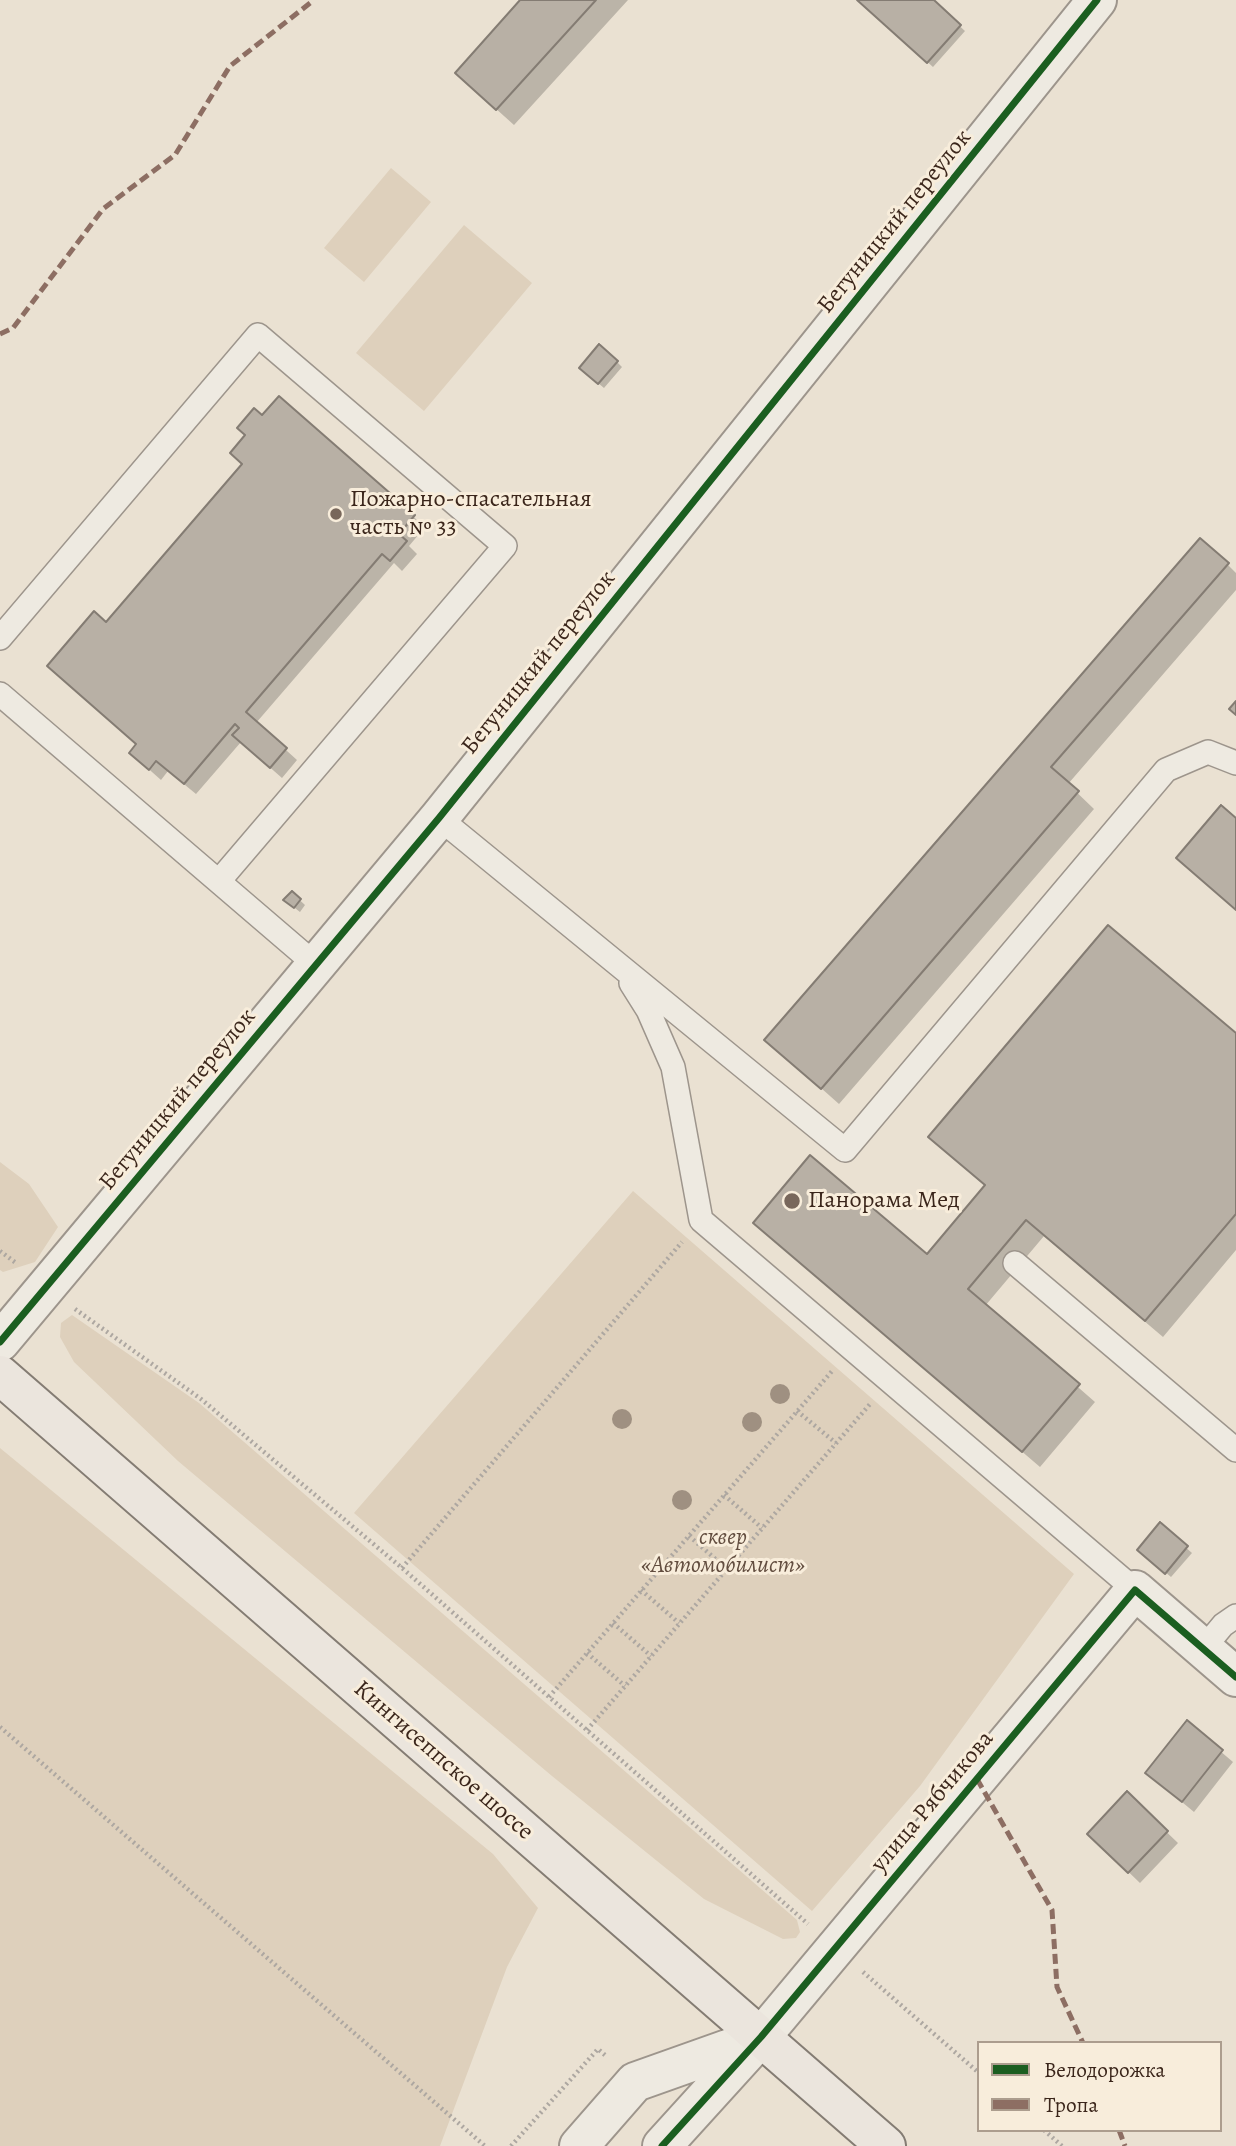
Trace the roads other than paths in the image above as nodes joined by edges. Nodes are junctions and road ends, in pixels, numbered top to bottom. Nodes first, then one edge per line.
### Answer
1 (1097, 0) edge
2 (0, 638) edge
3 (0, 694) edge
4 (1236, 764) edge
5 (439, 818) junction
6 (219, 881) junction
7 (316, 965) junction
8 (619, 965) junction
9 (1015, 1263) dead end
10 (0, 1342) edge
11 (0, 1376) edge
12 (1236, 1450) edge
13 (1135, 1590) junction
14 (1236, 1616) edge
15 (1203, 1649) junction
16 (1236, 1677) edge
17 (761, 2037) junction
18 (579, 2146) edge
19 (662, 2146) edge
20 (886, 2146) edge

1 - 5 street, Бегуницкий переулок
2 - 6 lane
3 - 6 lane
4 - 8 lane
5 - 7 street, Бегуницкий переулок
5 - 8 lane
6 - 7 lane
7 - 10 street, Бегуницкий переулок
8 - 13 lane
9 - 12 lane
11 - 17 main road, Кингисеппское шоссе
13 - 15 street
13 - 17 street, улица Рябчикова
14 - 15 lane
15 - 16 street
17 - 18 street
17 - 19 street, улица Рябчикова
17 - 20 main road, Кингисеппское шоссе

